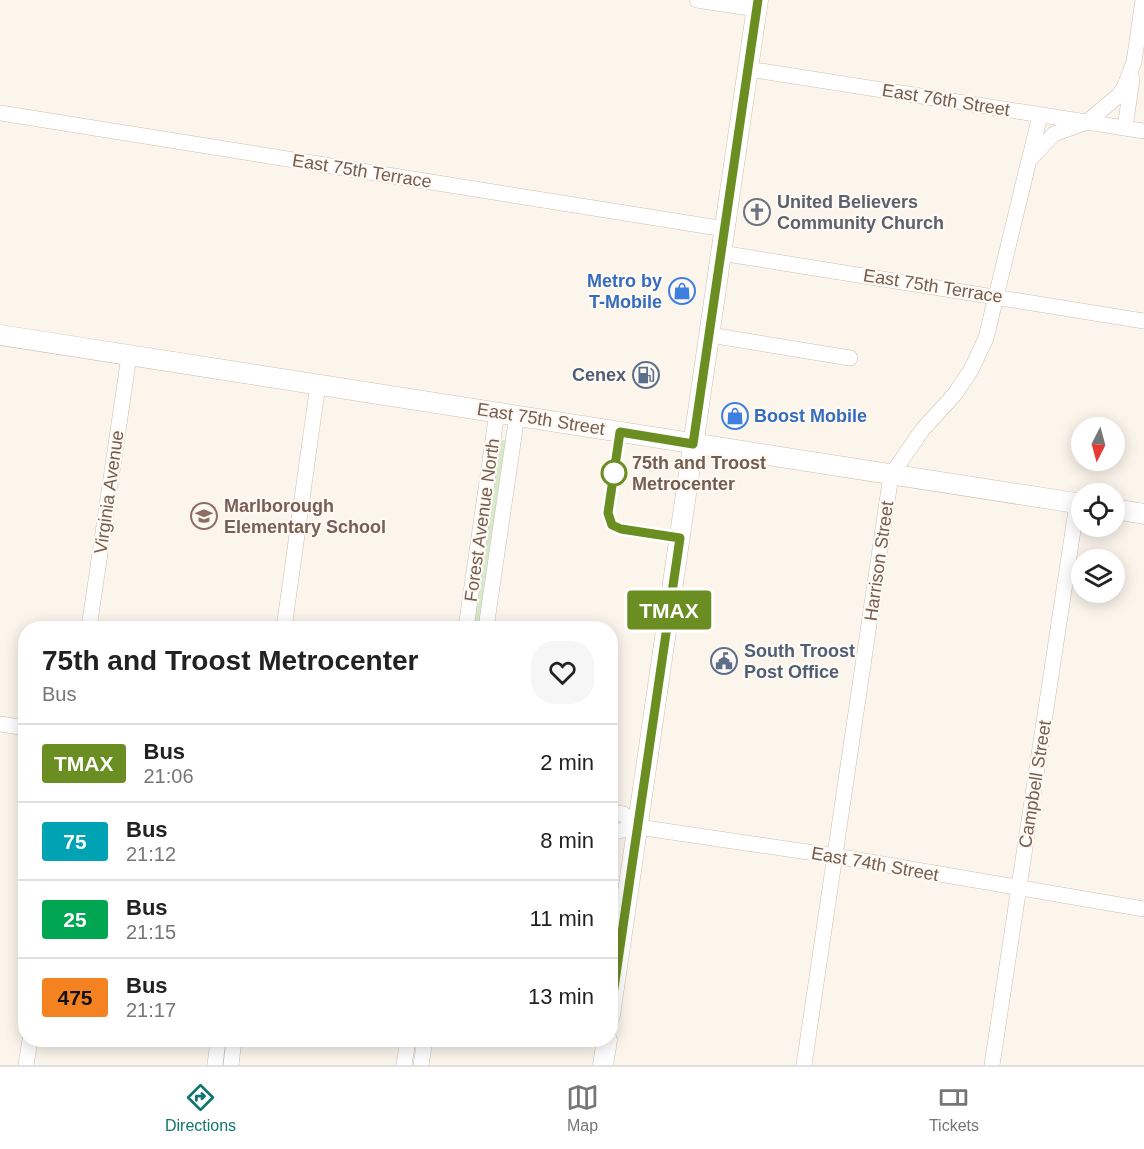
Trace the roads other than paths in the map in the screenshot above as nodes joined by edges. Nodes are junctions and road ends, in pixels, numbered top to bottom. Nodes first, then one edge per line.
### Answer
1 (697, 0) edge
2 (1143, 0) edge
3 (757, 5) edge
4 (1134, 62) junction
5 (748, 69) junction
6 (0, 113) edge
7 (1040, 115) junction
8 (1087, 122) junction
9 (1125, 128) junction
10 (1144, 131) edge
11 (1029, 160) junction
12 (724, 229) junction
13 (721, 253) junction
14 (996, 296) junction
15 (1144, 321) edge
16 (710, 334) junction
17 (0, 336) edge
18 (129, 356) junction
19 (850, 358) dead end
20 (318, 384) junction
21 (507, 414) junction
22 (693, 444) junction
23 (891, 475) junction
24 (1071, 503) edge
25 (1125, 511) edge
26 (1144, 514) edge
27 (1074, 537) edge
28 (89, 621) edge
29 (285, 621) edge
30 (467, 621) edge
31 (487, 621) edge
32 (0, 724) edge
33 (18, 727) edge
34 (618, 813) edge
35 (638, 826) junction
36 (618, 831) edge
37 (835, 856) junction
38 (1019, 889) junction
39 (1144, 909) edge
40 (618, 962) edge
41 (29, 1047) edge
42 (217, 1047) edge
43 (233, 1047) edge
44 (407, 1047) edge
45 (424, 1047) edge
46 (606, 1047) edge
47 (26, 1065) edge
48 (214, 1065) edge
49 (231, 1065) edge
50 (404, 1065) edge
51 (422, 1065) edge
52 (603, 1065) edge
53 (804, 1065) edge
54 (992, 1065) edge

1 - 3 street
2 - 4 street
3 - 5 main road
4 - 8 street
4 - 9 street
5 - 7 street, East 76th Street
5 - 12 main road
6 - 12 street, East 75th Terrace
7 - 8 street, East 76th Street
7 - 11 street, Harrison Street
8 - 9 street, East 76th Street
8 - 11 street
9 - 10 street, East 76th Street
11 - 14 street, Harrison Street
12 - 13 main road
13 - 14 street, East 75th Terrace
13 - 16 main road
14 - 15 street, East 75th Terrace
14 - 23 street, Harrison Street
16 - 19 street
16 - 22 main road
17 - 18 main road, East 75th Street
18 - 20 main road, East 75th Street
18 - 28 street, Virginia Avenue
20 - 21 main road, East 75th Street
20 - 29 street
21 - 22 main road, East 75th Street
21 - 30 street, Forest Avenue North
21 - 31 street
22 - 23 main road, East 75th Street
22 - 35 main road
23 - 24 main road, East 75th Street
23 - 37 street, Harrison Street
25 - 26 main road
27 - 38 street, Campbell Street
32 - 33 street
34 - 35 street, East 74th Street
35 - 36 street
35 - 37 street, East 74th Street
35 - 40 main road
37 - 38 street, East 74th Street
37 - 53 street, Harrison Street
38 - 39 street, East 74th Street
38 - 54 street, Campbell Street
41 - 47 street
42 - 48 street
43 - 49 street
44 - 50 street
45 - 51 street
46 - 52 main road

